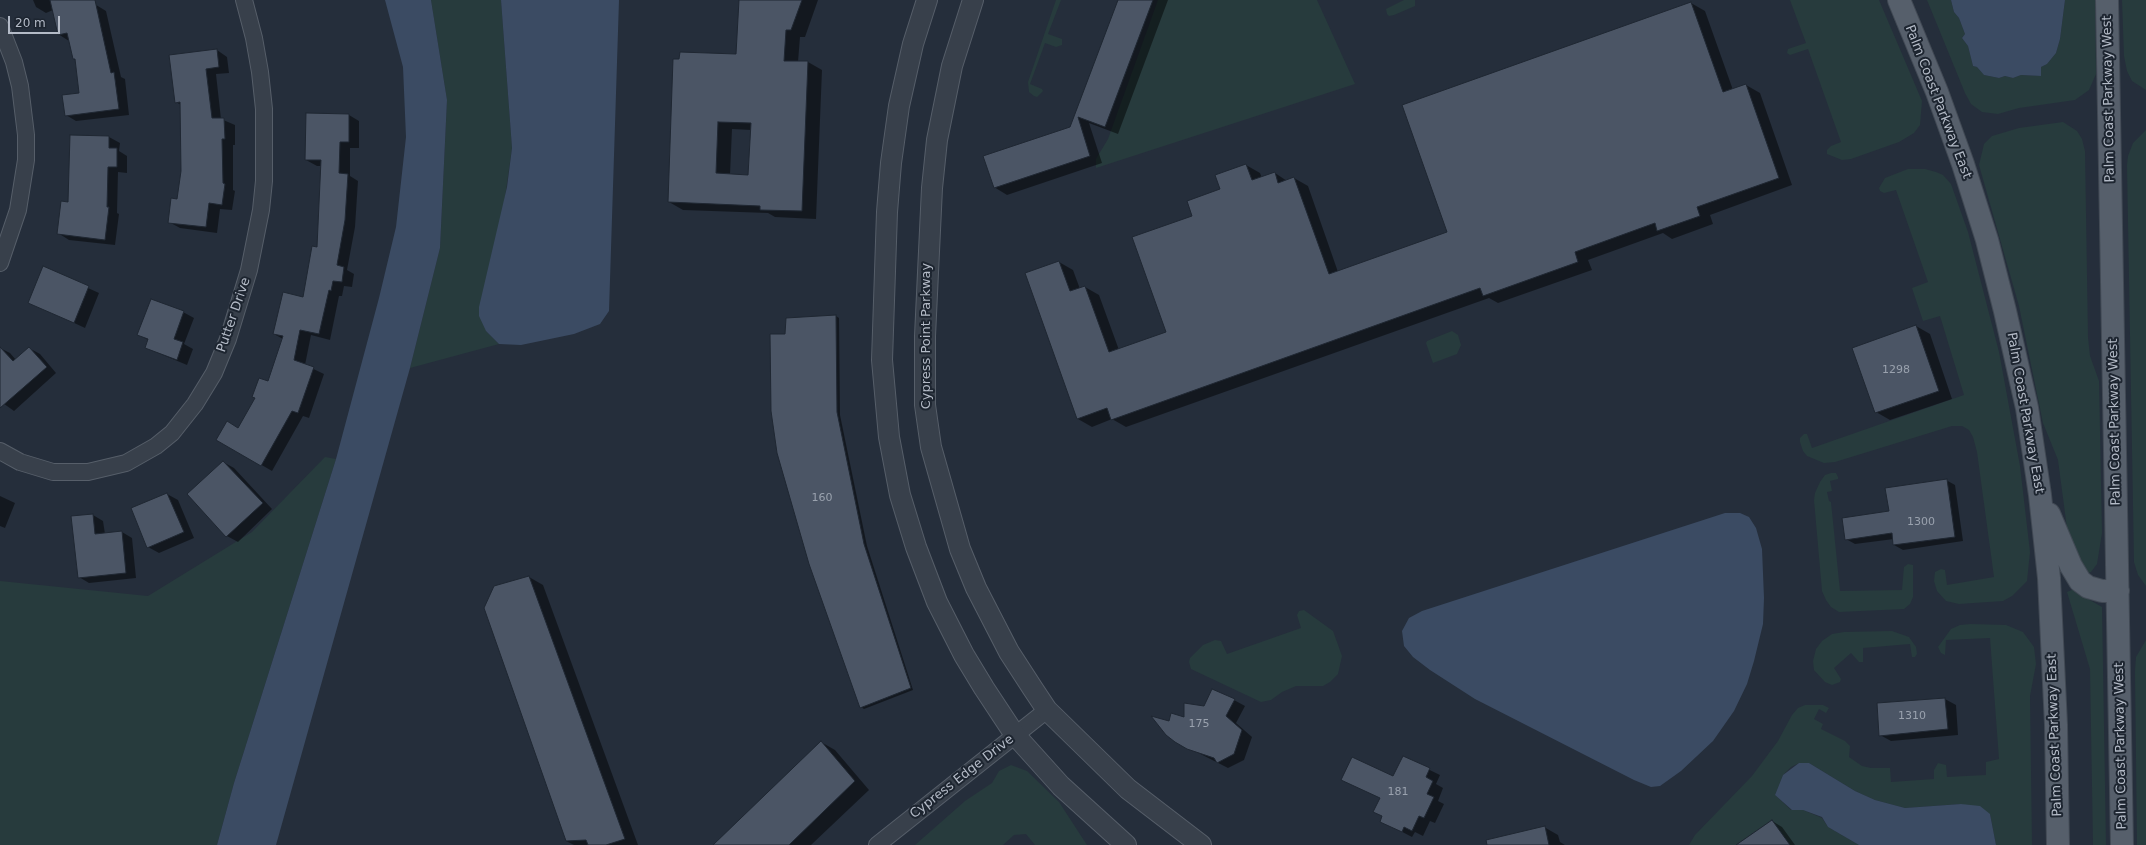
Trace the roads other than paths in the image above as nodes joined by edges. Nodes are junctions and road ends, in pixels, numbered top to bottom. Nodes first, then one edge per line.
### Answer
1 (244, 0) edge
2 (927, 0) edge
3 (973, 0) edge
4 (1899, 0) edge
5 (2107, 0) edge
6 (0, 26) edge
7 (0, 263) edge
8 (0, 451) edge
9 (2040, 495) junction
10 (2118, 591) junction
11 (1047, 710) junction
12 (1015, 735) junction
13 (877, 845) edge
14 (1126, 845) edge
15 (1201, 845) edge
16 (2058, 845) edge
17 (2122, 845) edge

1 - 8 street, Putter Drive
2 - 12 street
3 - 11 street, Cypress Point Parkway
4 - 9 main road, Palm Coast Parkway East
5 - 10 main road, Palm Coast Parkway West
6 - 7 street
9 - 10 main road
9 - 16 main road, Palm Coast Parkway East
10 - 17 main road, Palm Coast Parkway West
11 - 12 street, Cypress Edge Drive
11 - 15 street, Cypress Point Parkway
12 - 13 street, Cypress Edge Drive
12 - 14 street

